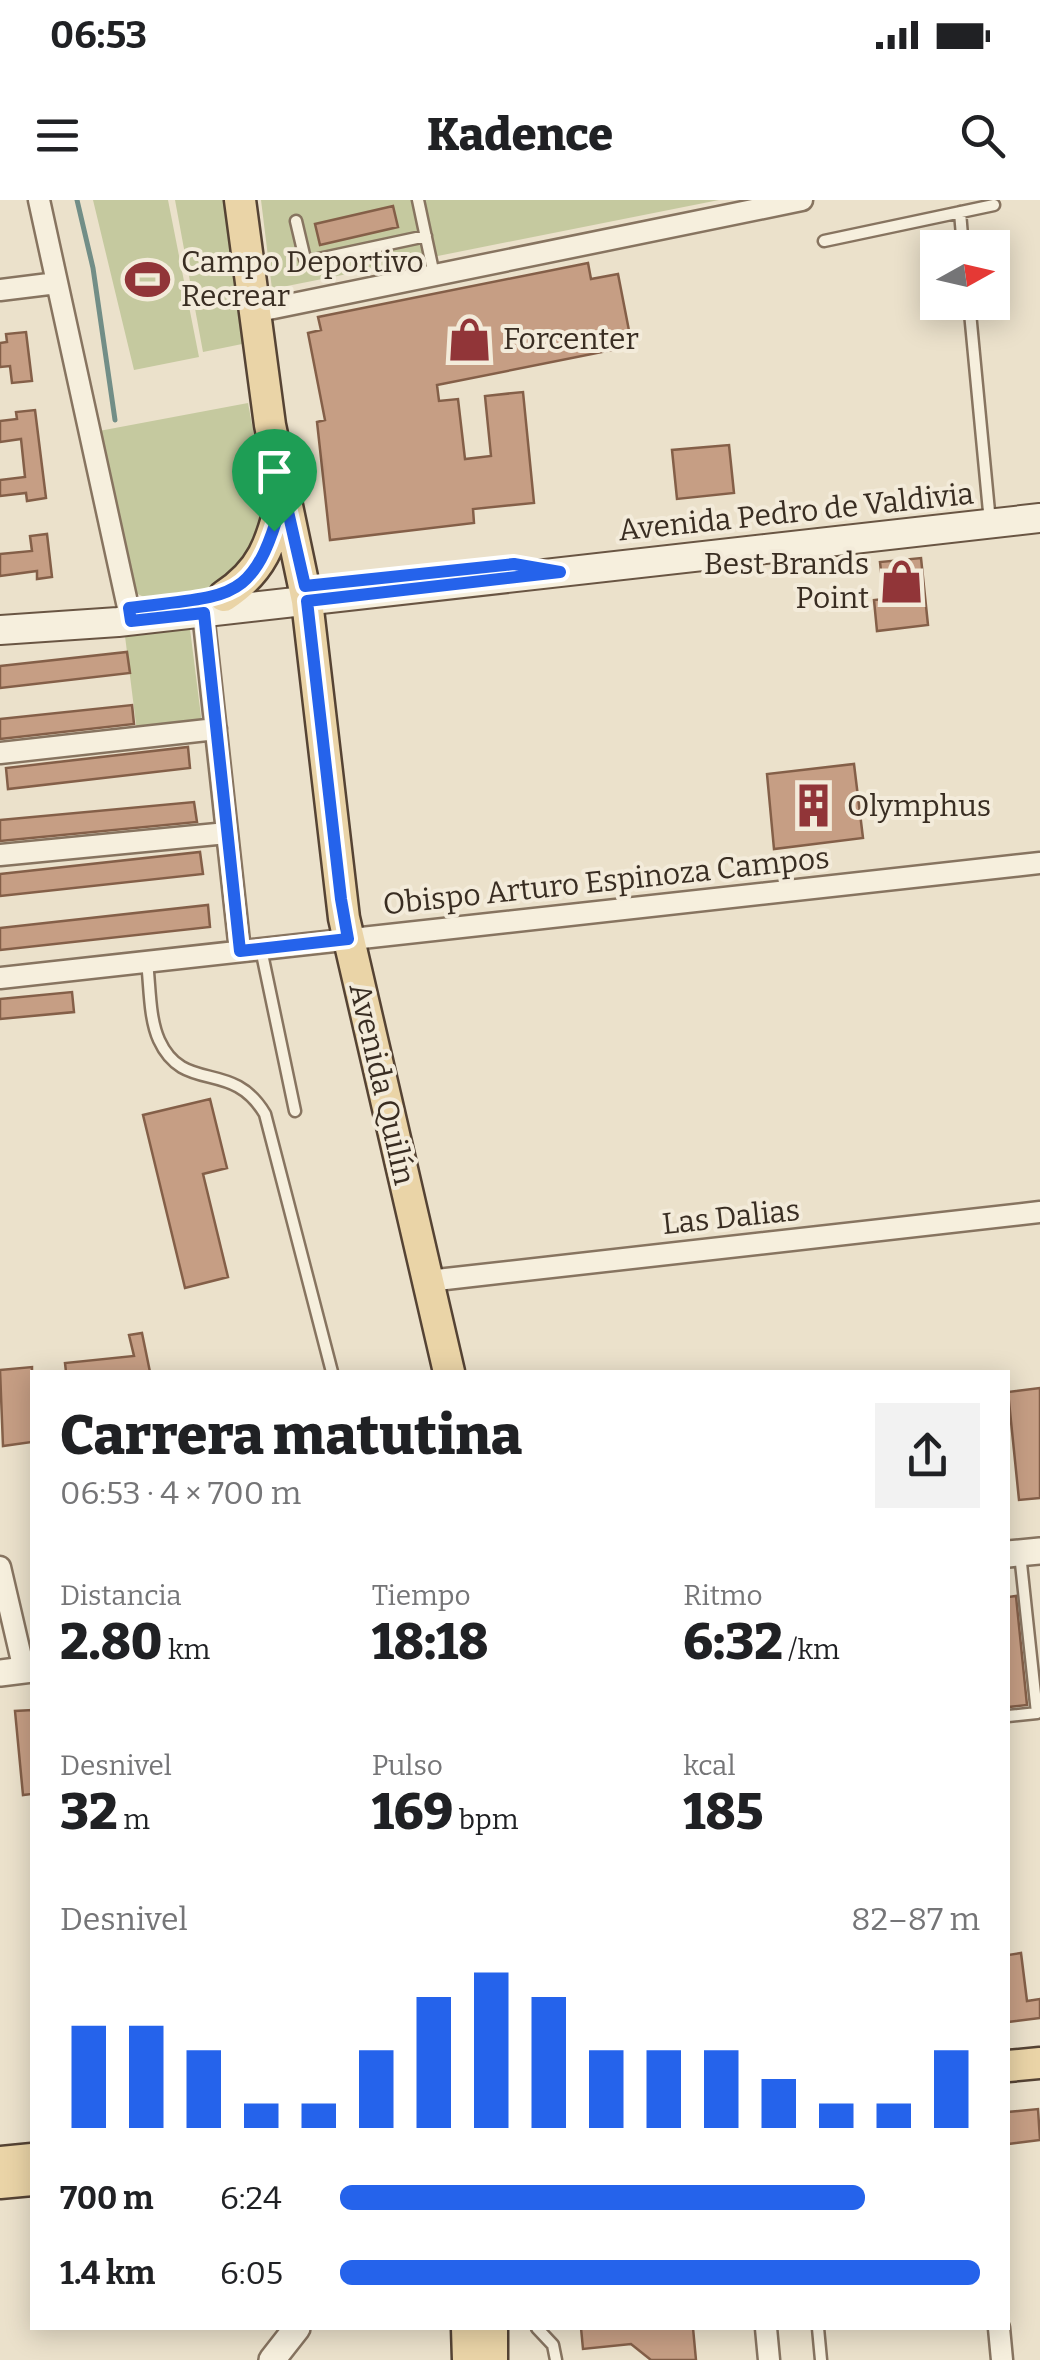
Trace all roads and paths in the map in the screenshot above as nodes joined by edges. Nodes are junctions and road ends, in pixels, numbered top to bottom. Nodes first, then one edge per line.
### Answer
1 (39, 200) edge
2 (240, 200) edge
3 (418, 200) edge
4 (802, 200) edge
5 (994, 204) dead end
6 (960, 212) junction
7 (296, 221) dead end
8 (962, 230) edge
9 (426, 236) junction
10 (824, 241) dead end
11 (434, 275) junction
12 (57, 282) junction
13 (0, 290) edge
14 (254, 312) junction
15 (971, 320) edge
16 (284, 494) junction
17 (1040, 518) edge
18 (990, 523) junction
19 (306, 593) junction
20 (214, 604) junction
21 (130, 614) junction
22 (0, 630) edge
23 (216, 729) junction
24 (0, 754) edge
25 (227, 833) junction
26 (0, 856) edge
27 (1040, 863) edge
28 (348, 939) junction
29 (250, 950) junction
30 (147, 962) junction
31 (0, 978) edge
32 (296, 1112) dead end
33 (1040, 1212) edge
34 (428, 1281) junction
35 (331, 1370) edge
36 (450, 1370) edge
37 (1023, 1552) edge
38 (0, 1567) edge
39 (19, 1670) edge
40 (1010, 1716) edge
41 (1040, 2063) edge
42 (1010, 2066) edge
43 (1040, 2084) edge
44 (1010, 2087) edge
45 (294, 2330) edge
46 (467, 2330) edge
47 (493, 2330) edge
48 (539, 2330) edge
49 (766, 2330) edge
50 (818, 2330) edge
51 (999, 2330) edge
52 (272, 2360) edge
53 (468, 2360) edge
54 (492, 2360) edge
55 (556, 2360) edge
56 (769, 2360) edge
57 (821, 2360) edge
58 (1002, 2360) edge

1 - 12 street
2 - 14 main road, Avenida Quilín
3 - 9 lane
4 - 11 street
5 - 6 lane
6 - 8 lane
6 - 10 lane
7 - 9 lane
9 - 11 lane
11 - 14 street
12 - 13 street
12 - 21 street
14 - 16 main road, Avenida Quilín
15 - 18 lane
16 - 19 main road, Avenida Quilín
16 - 20 main road
17 - 18 main road, Avenida Pedro de Valdivia
18 - 19 main road, Avenida Pedro de Valdivia
19 - 20 main road, Avenida Pedro de Valdivia
19 - 28 main road, Avenida Quilín
20 - 21 main road, Avenida Pedro de Valdivia
20 - 23 street
21 - 22 main road, Avenida Pedro de Valdivia
23 - 24 street
23 - 25 street
25 - 26 street
25 - 29 street
27 - 28 street, Obispo Arturo Espinoza Campos
28 - 29 street, Obispo Arturo Espinoza Campos
28 - 34 main road, Avenida Quilín
29 - 30 street, Obispo Arturo Espinoza Campos
29 - 32 lane
30 - 31 street, Obispo Arturo Espinoza Campos
30 - 35 lane
33 - 34 street, Las Dalias
34 - 36 main road, Avenida Quilín
37 - 40 lane
38 - 39 street
41 - 42 main road
43 - 44 main road
45 - 52 street
46 - 53 main road
47 - 54 main road
48 - 55 lane
49 - 56 street
50 - 57 lane
51 - 58 street

